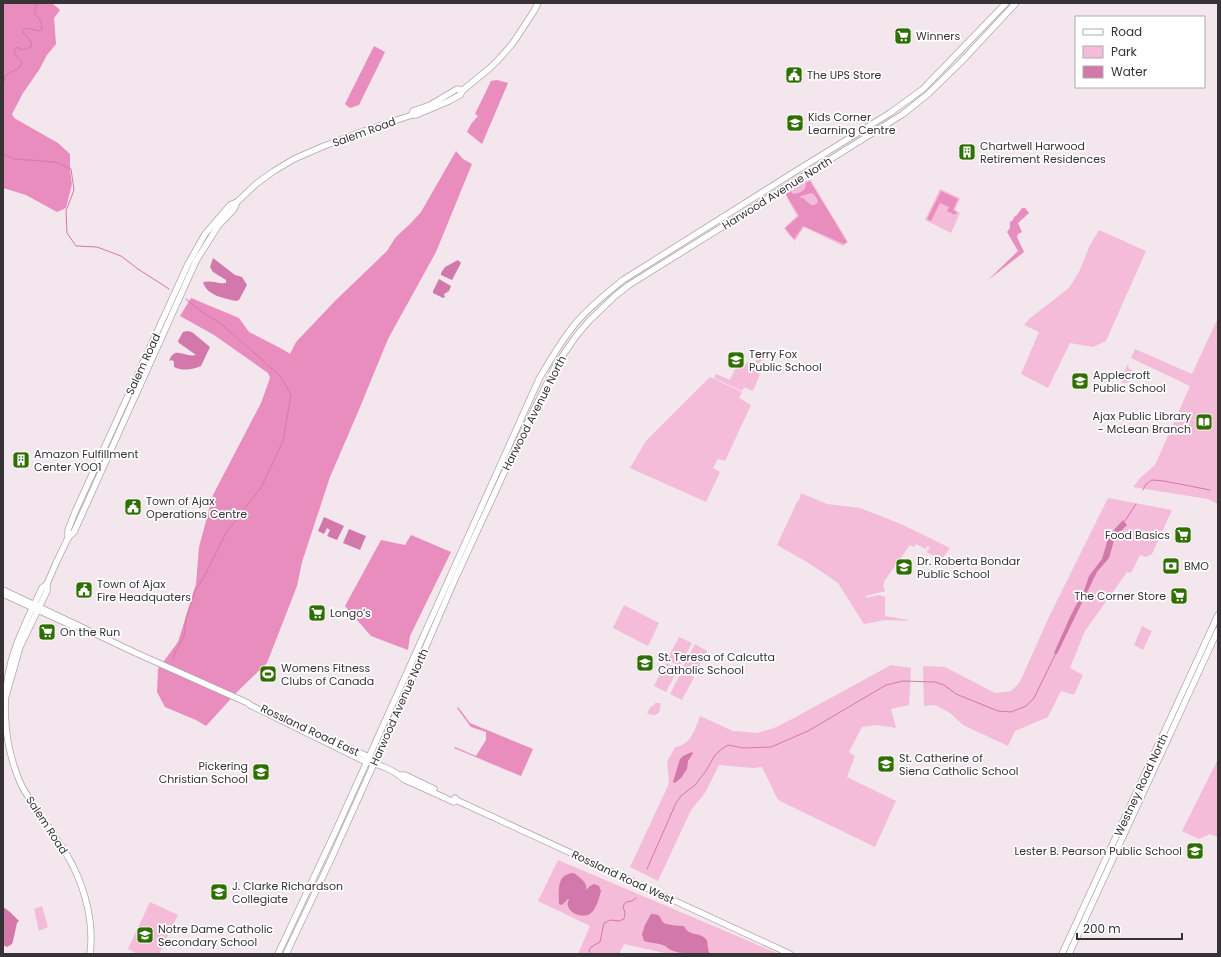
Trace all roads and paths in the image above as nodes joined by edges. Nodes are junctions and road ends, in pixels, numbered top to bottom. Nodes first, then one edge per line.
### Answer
1 (538, 3) edge
2 (1006, 3) edge
3 (1016, 3) edge
4 (3, 590) edge
5 (3, 594) edge
6 (36, 607) junction
7 (1218, 615) edge
8 (1218, 630) edge
9 (368, 760) junction
10 (374, 763) junction
11 (90, 954) edge
12 (278, 954) edge
13 (286, 954) edge
14 (790, 954) edge
15 (1062, 954) edge
16 (1069, 954) edge

1 - 6 main road, Salem Road
2 - 9 main road, Harwood Avenue North
3 - 10 main road, Harwood Avenue North
4 - 6 main road, Rossland Road East
5 - 6 main road, Rossland Road East
6 - 9 main road, Rossland Road East
6 - 11 main road, Salem Road
7 - 15 main road, Westney Road North
8 - 16 main road, Westney Road North
9 - 10 main road, Rossland Road East
9 - 12 main road, Harwood Avenue North
10 - 13 main road, Harwood Avenue North
10 - 14 main road, Rossland Road West

